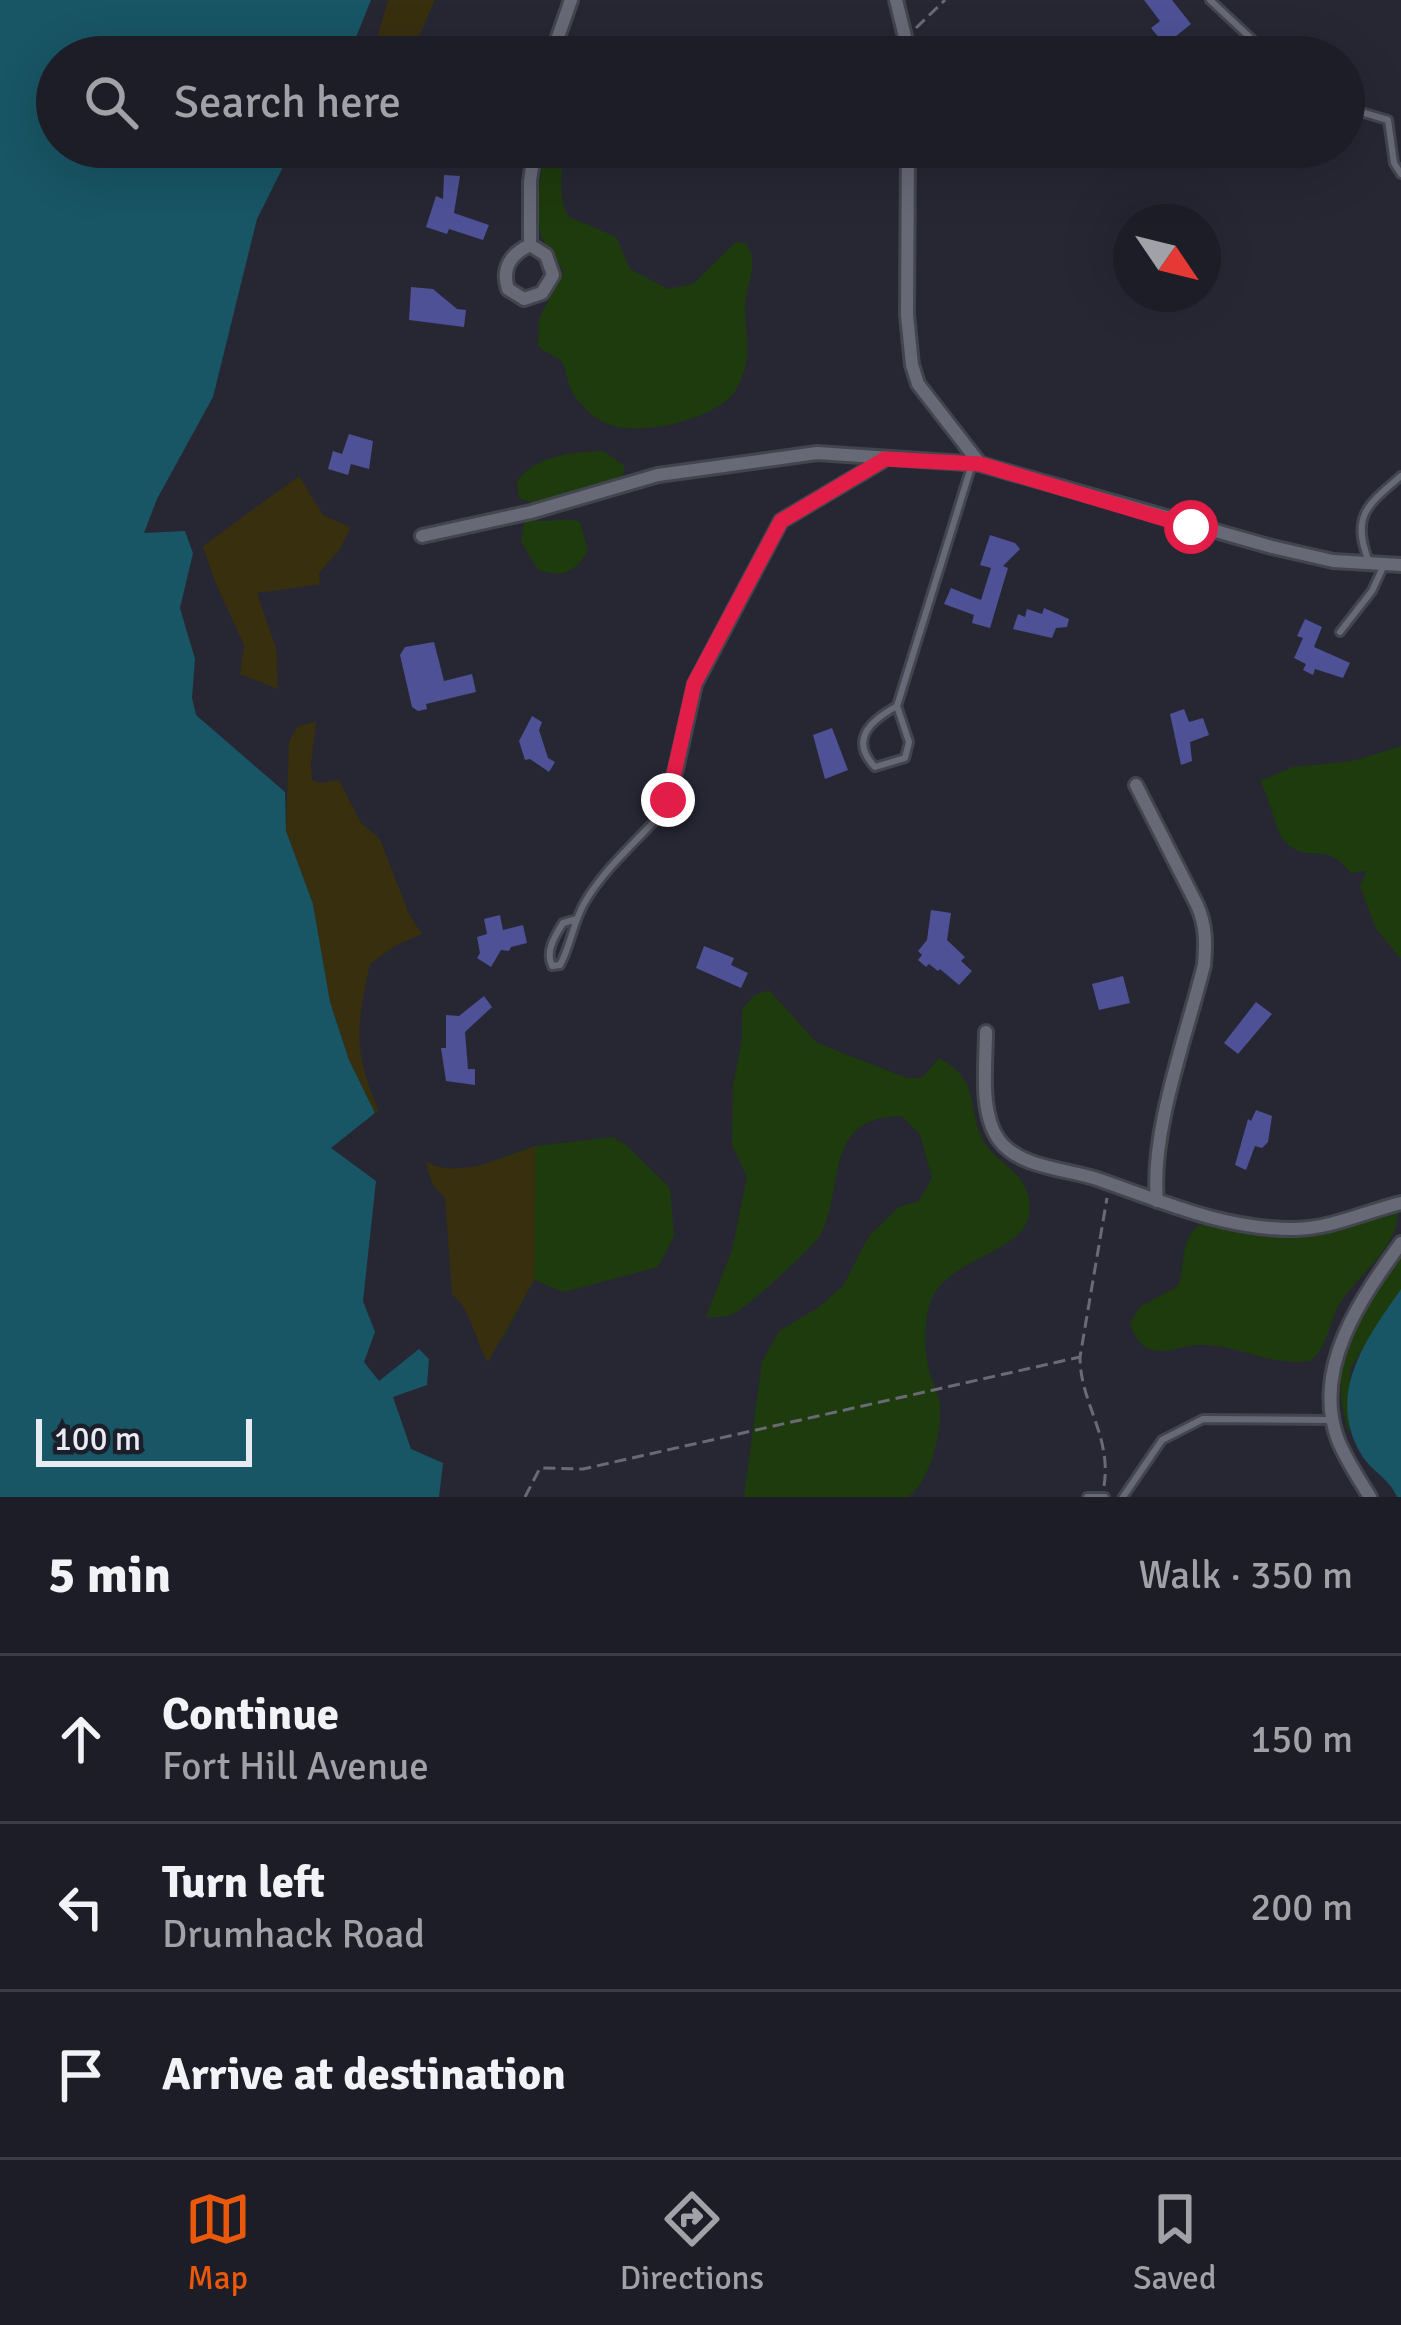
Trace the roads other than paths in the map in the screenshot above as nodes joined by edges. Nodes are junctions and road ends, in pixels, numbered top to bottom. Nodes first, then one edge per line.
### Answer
1 (571, 0) edge
2 (896, 0) edge
3 (1210, 0) edge
4 (558, 36) edge
5 (905, 36) edge
6 (1249, 36) edge
7 (1365, 114) edge
8 (532, 168) edge
9 (908, 168) edge
10 (1401, 174) edge
11 (530, 245) junction
12 (885, 459) junction
13 (976, 464) junction
14 (1401, 476) edge
15 (422, 536) dead end
16 (1377, 565) junction
17 (1401, 565) edge
18 (1340, 632) dead end
19 (897, 706) junction
20 (1136, 785) dead end
21 (661, 814) joint
22 (577, 919) junction
23 (986, 1032) dead end
24 (1157, 1201) junction
25 (1401, 1204) edge
26 (1401, 1244) edge
27 (1333, 1420) junction
28 (1087, 1497) edge
29 (1103, 1497) edge
30 (1124, 1497) edge
31 (1370, 1497) edge

1 - 4 street
2 - 5 street
3 - 6 lane
7 - 10 lane
8 - 11 street
9 - 13 street
11 - 11 street
12 - 13 street
12 - 15 street
12 - 21 street
13 - 16 street
13 - 19 lane
14 - 16 lane
16 - 17 street
16 - 18 lane
19 - 19 lane
20 - 24 street
21 - 22 lane
22 - 22 lane
23 - 24 street
24 - 25 street
26 - 27 street
27 - 30 lane
27 - 31 street
28 - 29 lane

